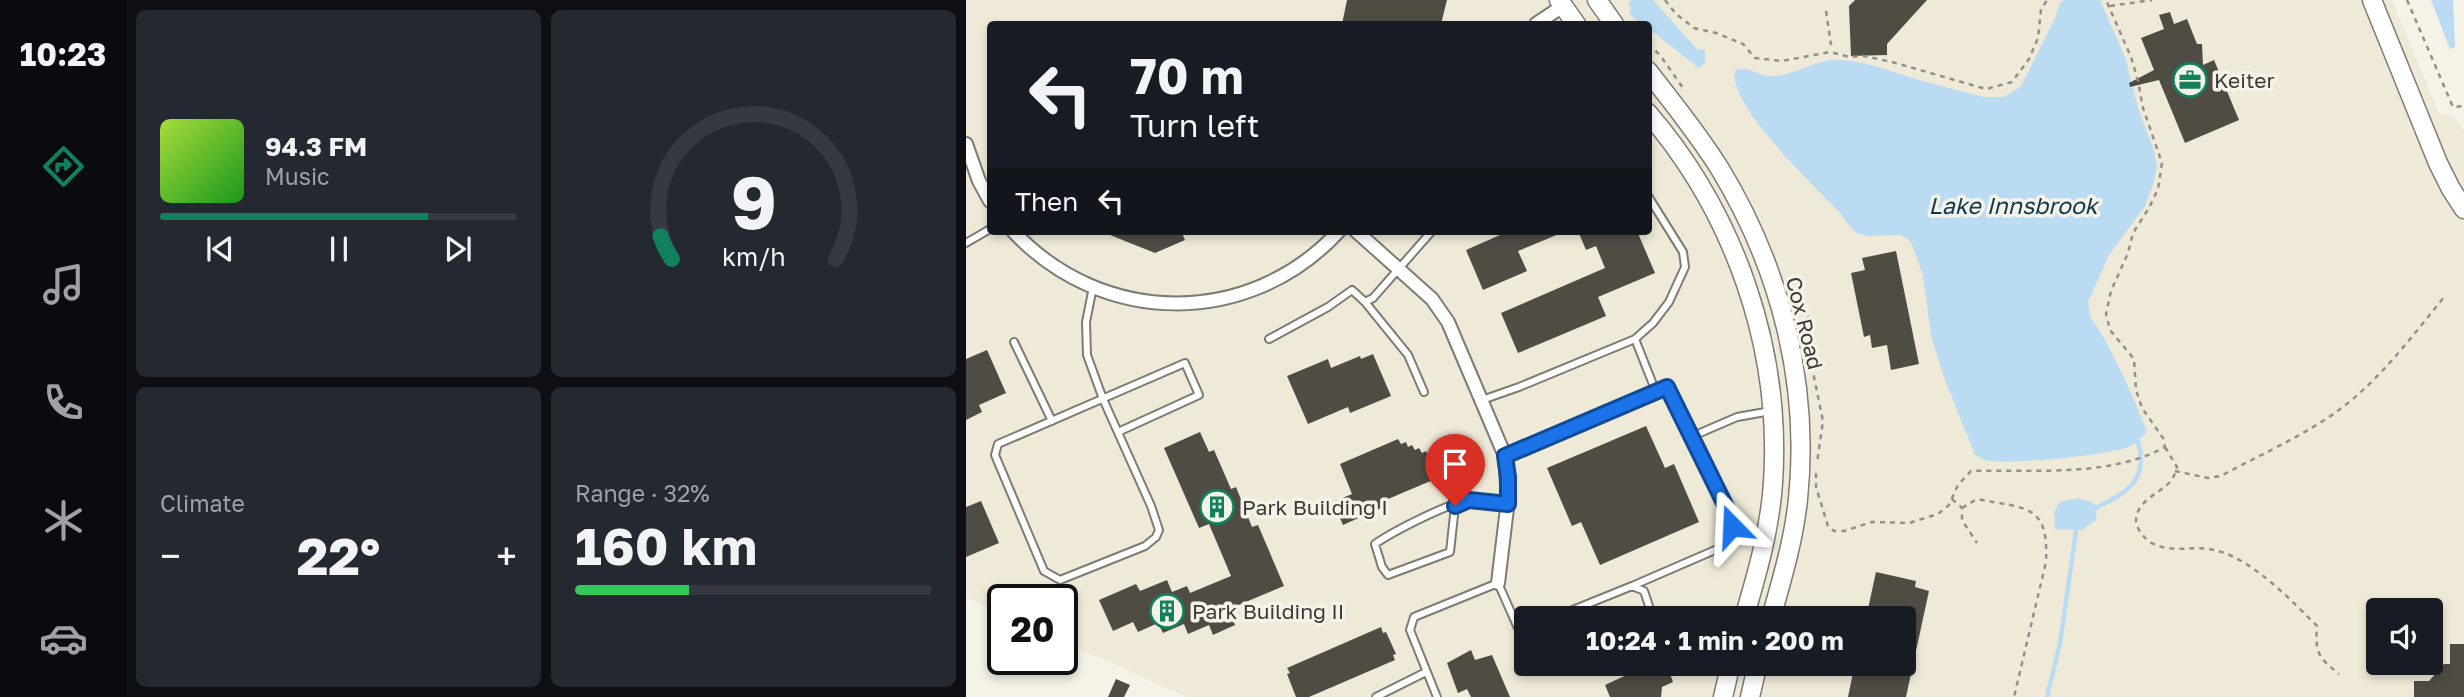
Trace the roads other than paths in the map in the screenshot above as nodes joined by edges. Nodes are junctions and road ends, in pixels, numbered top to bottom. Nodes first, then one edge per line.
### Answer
1 (1597, 0) edge
2 (2372, 0) edge
3 (1565, 2) edge
4 (1540, 21) edge
5 (1574, 21) edge
6 (1612, 21) edge
7 (1652, 76) edge
8 (1652, 118) edge
9 (966, 144) edge
10 (987, 196) edge
11 (1652, 202) edge
12 (2464, 209) edge
13 (987, 231) edge
14 (1017, 235) edge
15 (1335, 235) edge
16 (1360, 235) edge
17 (1429, 235) edge
18 (966, 243) edge
19 (1398, 270) junction
20 (1093, 287) junction
21 (1365, 302) junction
22 (1269, 339) dead end
23 (1635, 339) junction
24 (1014, 342) dead end
25 (1424, 392) dead end
26 (1656, 392) junction
27 (1103, 399) junction
28 (1482, 400) junction
29 (1773, 411) junction
30 (1052, 421) junction
31 (1118, 432) junction
32 (1693, 436) junction
33 (1505, 456) junction
34 (1508, 504) junction
35 (1455, 506) junction
36 (1497, 583) junction
37 (1632, 586) junction
38 (1583, 606) edge
39 (1649, 606) edge
40 (1747, 606) edge
41 (1774, 606) edge
42 (1514, 614) edge
43 (1426, 672) junction
44 (1728, 676) edge
45 (1755, 676) edge
46 (1376, 697) edge
47 (1437, 697) edge
48 (1723, 697) edge
49 (1750, 697) edge

1 - 6 main road
2 - 12 main road
3 - 4 street
3 - 5 main road
7 - 41 main road, Cox Road
8 - 29 main road
9 - 10 street
11 - 23 lane
13 - 18 lane
14 - 20 street
15 - 20 street
16 - 19 street
17 - 19 lane
19 - 21 lane
19 - 28 street
20 - 27 lane
21 - 22 lane
21 - 25 lane
23 - 26 lane
23 - 28 lane
24 - 30 lane
26 - 32 lane
26 - 33 lane
27 - 30 lane
27 - 31 lane
27 - 31 lane
28 - 33 street
29 - 32 lane
29 - 40 main road
30 - 31 lane
32 - 37 lane
33 - 34 street
34 - 35 lane
34 - 36 street
35 - 35 lane
36 - 42 lane
36 - 43 lane
37 - 38 lane
37 - 39 lane
43 - 46 lane
43 - 47 lane
44 - 48 main road
45 - 49 main road

